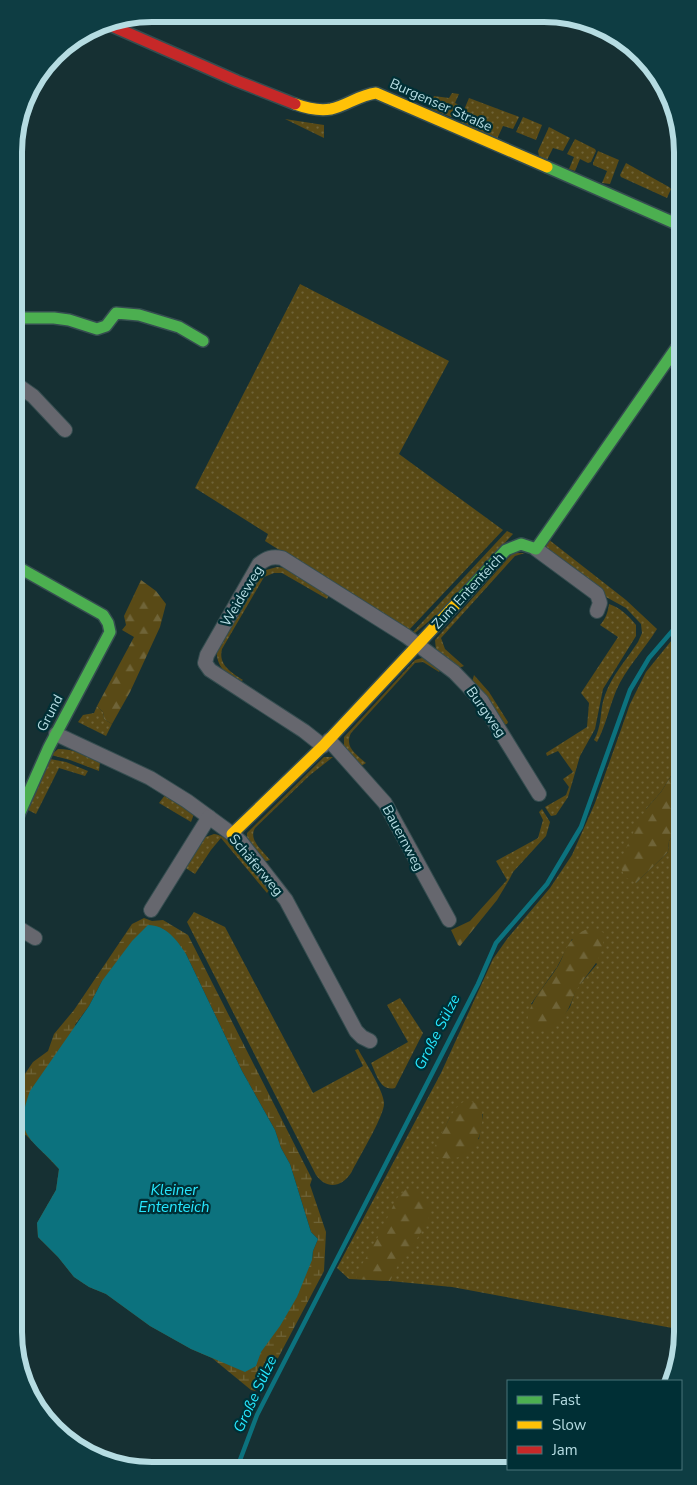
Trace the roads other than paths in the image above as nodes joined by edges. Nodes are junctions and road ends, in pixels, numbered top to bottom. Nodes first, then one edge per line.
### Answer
1 (116, 28) edge
2 (674, 223) edge
3 (23, 318) edge
4 (204, 341) dead end
5 (674, 351) edge
6 (23, 389) edge
7 (65, 430) dead end
8 (536, 549) junction
9 (23, 570) edge
10 (597, 611) dead end
11 (418, 645) junction
12 (56, 734) junction
13 (326, 743) junction
14 (539, 794) dead end
15 (22, 806) edge
16 (209, 817) junction
17 (232, 834) junction
18 (152, 910) dead end
19 (448, 920) dead end
20 (22, 930) edge
21 (35, 938) dead end
22 (370, 1041) dead end

1 - 2 street, Burgenser Straße
3 - 4 street
5 - 8 street
6 - 7 street
8 - 10 street
8 - 11 street, Zum Ententeich
9 - 12 street, Grund
11 - 13 street, Zum Ententeich
11 - 13 street, Weideweg
11 - 14 street, Burgweg
12 - 15 street, Grund
12 - 16 street, Schäferweg
13 - 17 street, Zum Ententeich
13 - 19 street, Bauernweg
16 - 17 street, Schäferweg
16 - 18 street
17 - 22 street, Schäferweg
20 - 21 street

